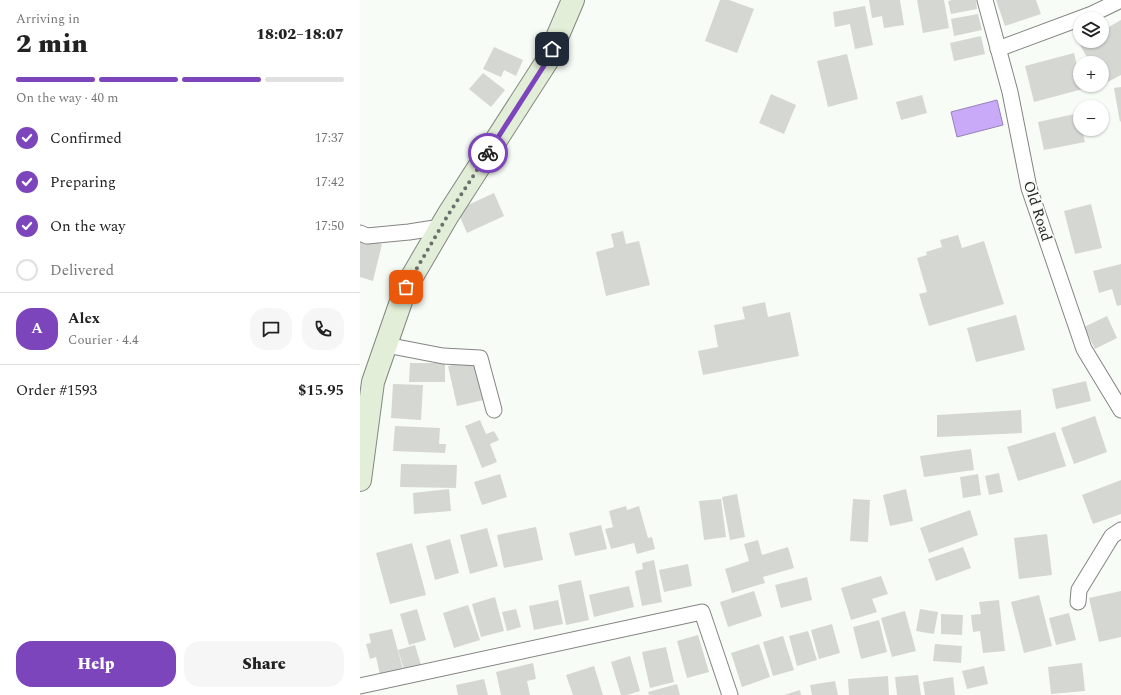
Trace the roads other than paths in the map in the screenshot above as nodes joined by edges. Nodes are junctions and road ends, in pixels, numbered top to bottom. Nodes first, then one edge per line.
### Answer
1 (573, 0) edge
2 (986, 0) edge
3 (1121, 0) edge
4 (998, 49) junction
5 (441, 227) junction
6 (360, 232) edge
7 (386, 345) junction
8 (494, 410) dead end
9 (1121, 410) edge
10 (360, 480) edge
11 (1121, 530) edge
12 (1078, 602) dead end
13 (360, 686) edge
14 (730, 695) edge

1 - 5 street
2 - 4 street, Old Road
3 - 4 street
4 - 9 street, Old Road
5 - 6 street
5 - 7 street
7 - 8 street
7 - 10 street
11 - 12 street
13 - 14 street

